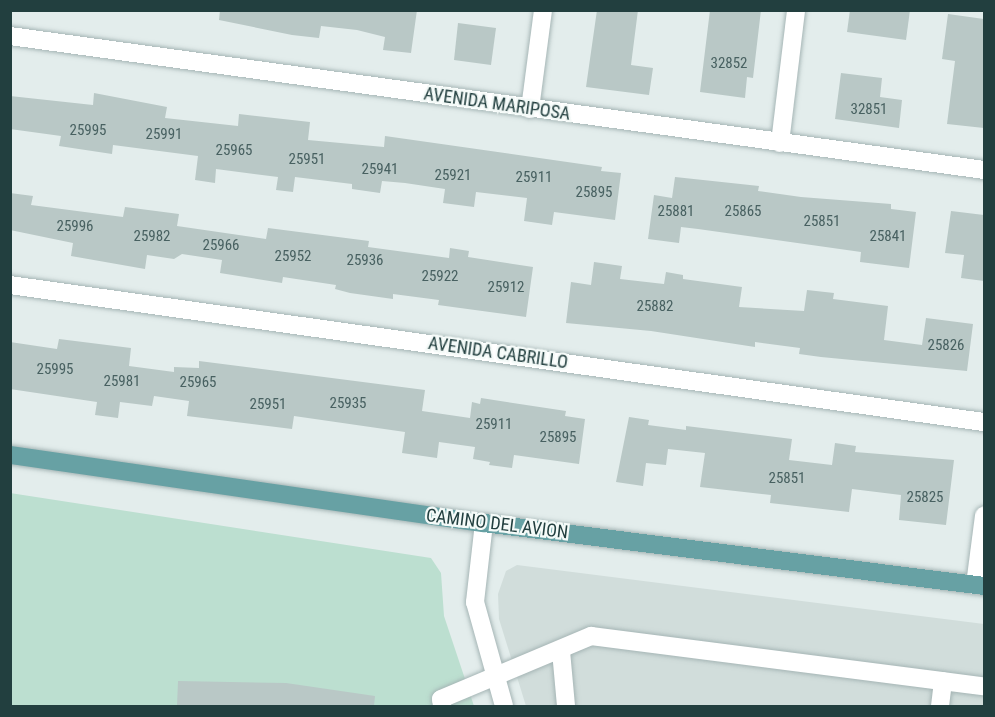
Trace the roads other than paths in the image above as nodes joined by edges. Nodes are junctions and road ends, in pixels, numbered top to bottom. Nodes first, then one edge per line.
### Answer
1 (543, 10) edge
2 (796, 10) edge
3 (10, 36) edge
4 (530, 109) junction
5 (780, 143) junction
6 (984, 170) edge
7 (10, 285) edge
8 (984, 422) edge
9 (10, 454) edge
10 (984, 516) edge
11 (484, 523) junction
12 (980, 586) edge
13 (561, 651) junction
14 (493, 678) junction
15 (943, 681) junction
16 (984, 687) edge
17 (442, 703) edge
18 (504, 706) edge
19 (566, 706) edge
20 (940, 706) edge

1 - 4 street
2 - 5 street
3 - 4 street, AVENIDA MARIPOSA
4 - 5 street, AVENIDA MARIPOSA
5 - 6 street, AVENIDA MARIPOSA
7 - 8 street, AVENIDA CABRILLO
9 - 11 main road, CAMINO DEL AVION
10 - 12 street
11 - 12 main road, CAMINO DEL AVION
11 - 14 street
13 - 14 street
13 - 15 street
13 - 19 street
14 - 17 street
14 - 18 street
15 - 16 street
15 - 20 street

